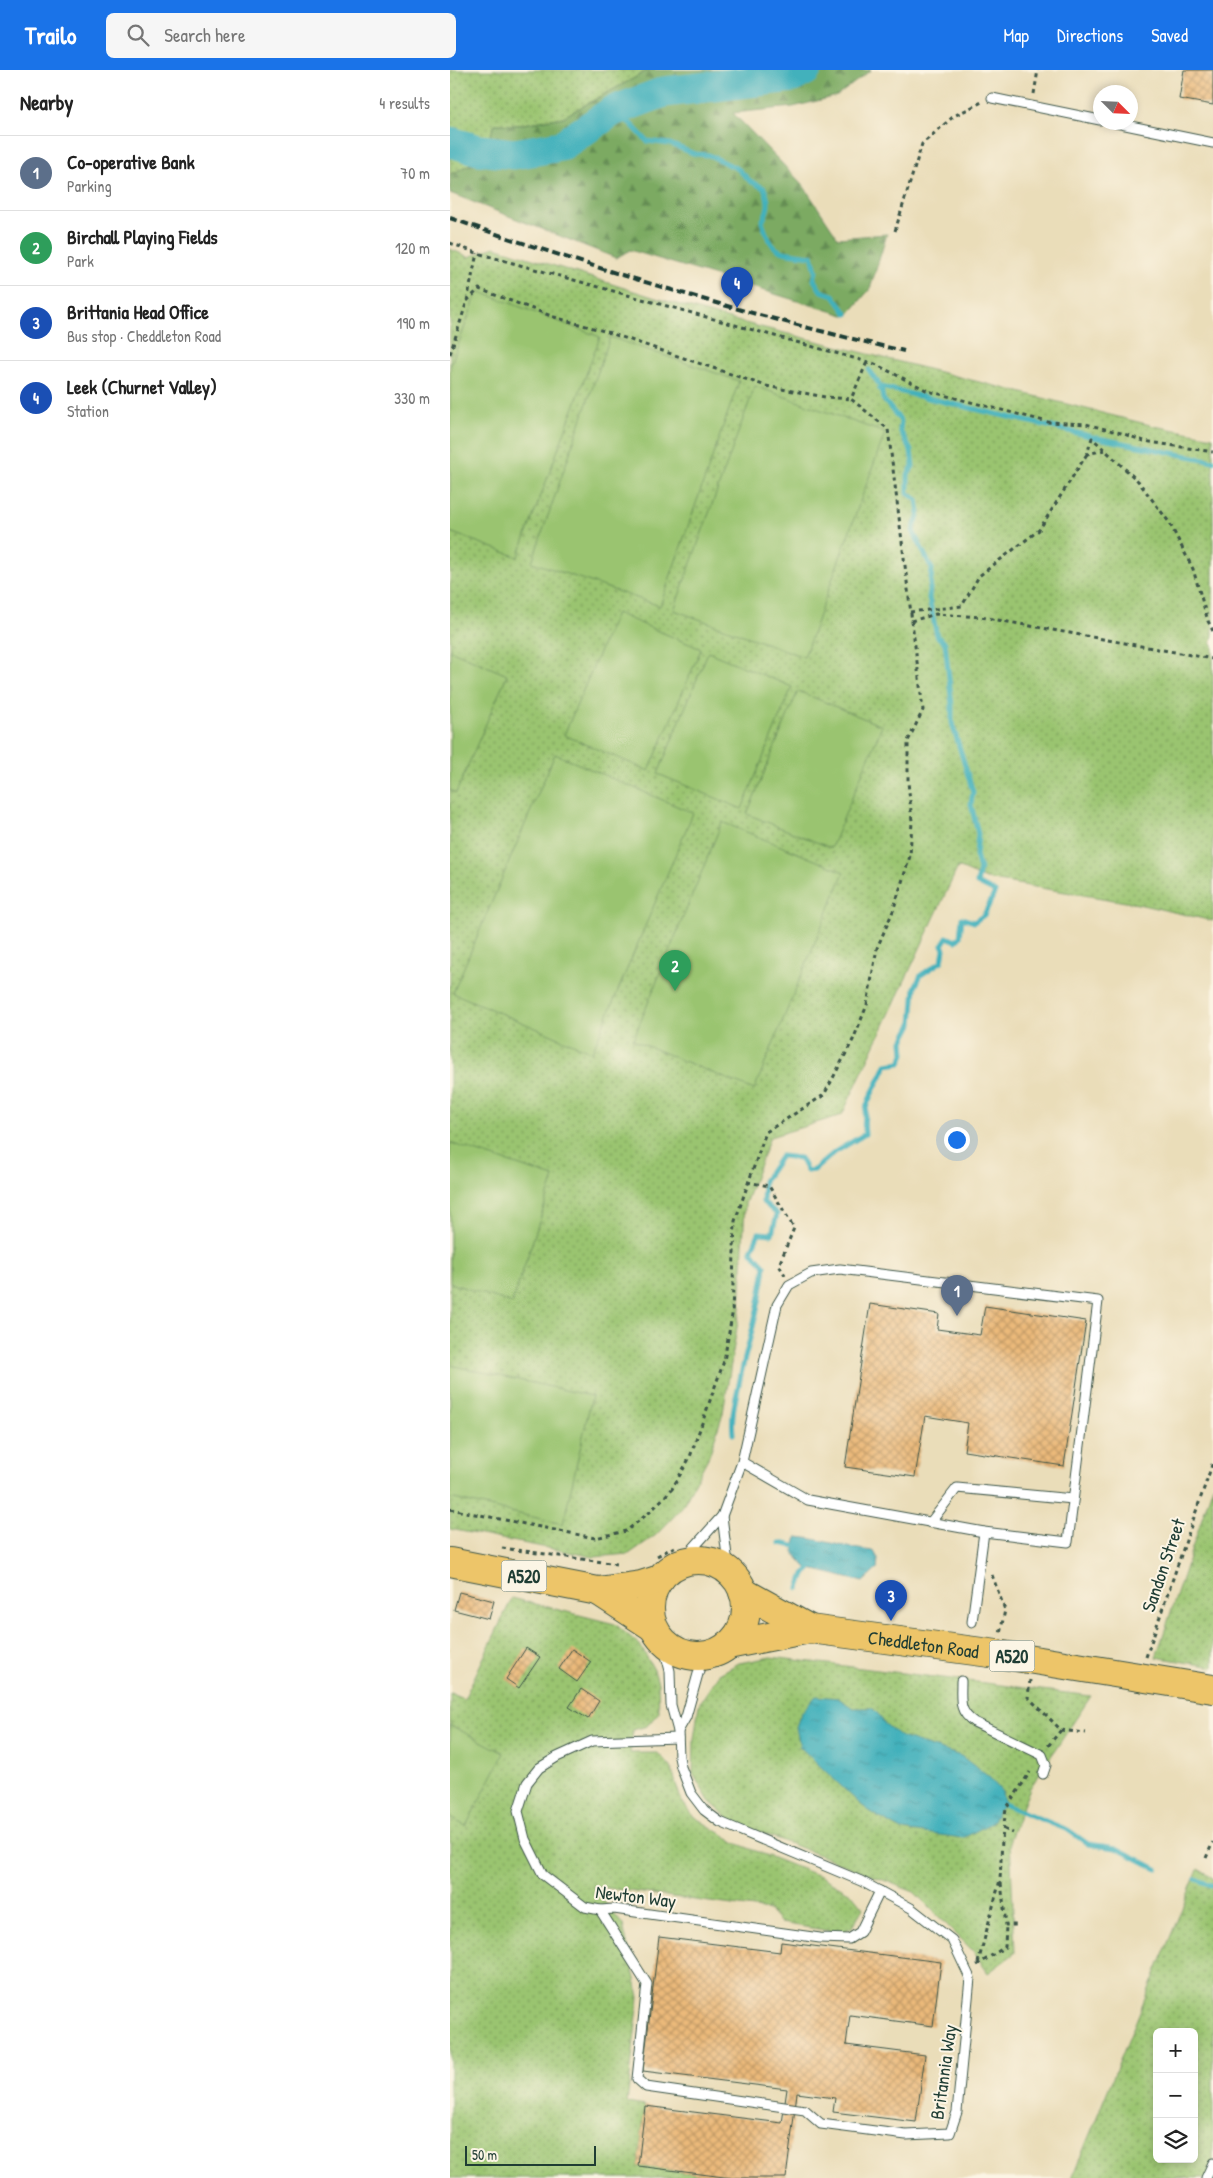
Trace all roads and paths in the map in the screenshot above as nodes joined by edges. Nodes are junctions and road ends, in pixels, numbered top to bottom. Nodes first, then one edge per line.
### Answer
1 (1038, 70) edge
2 (992, 98) joint
3 (1033, 107) junction
4 (1093, 119) edge
5 (1138, 128) edge
6 (1213, 143) edge
7 (895, 231) dead end
8 (450, 243) edge
9 (477, 254) junction
10 (467, 301) junction
11 (450, 354) edge
12 (867, 362) junction
13 (851, 399) junction
14 (1105, 450) junction
15 (1213, 452) edge
16 (1087, 454) junction
17 (910, 612) junction
18 (910, 621) junction
19 (1213, 631) edge
20 (1213, 659) edge
21 (747, 1182) junction
22 (789, 1285) junction
23 (742, 1462) junction
24 (1213, 1462) edge
25 (1073, 1499) junction
26 (450, 1509) edge
27 (722, 1516) junction
28 (930, 1523) junction
29 (984, 1532) junction
30 (499, 1547) dead end
31 (668, 1561) junction
32 (450, 1562) edge
33 (623, 1565) dead end
34 (979, 1569) junction
35 (736, 1582) junction
36 (598, 1591) junction
37 (972, 1622) dead end
38 (810, 1629) junction
39 (658, 1633) junction
40 (1000, 1635) dead end
41 (728, 1645) junction
42 (703, 1656) junction
43 (1033, 1660) junction
44 (1139, 1677) junction
45 (961, 1681) dead end
46 (1213, 1689) edge
47 (1060, 1730) junction
48 (1086, 1733) dead end
49 (678, 1735) junction
50 (1042, 1755) junction
51 (1043, 1774) dead end
52 (1004, 1829) junction
53 (1013, 1833) dead end
54 (1213, 1842) edge
55 (1206, 1858) dead end
56 (1000, 1880) junction
57 (880, 1891) junction
58 (600, 1910) junction
59 (1006, 1925) junction
60 (1016, 1925) dead end
61 (977, 1965) junction
62 (970, 1978) junction
63 (1213, 2163) edge
64 (1206, 2178) edge

1 - 3 path
2 - 3 lane
2 - 7 path
3 - 4 lane
5 - 6 lane
8 - 9 path
9 - 10 path
9 - 12 path
10 - 11 path
10 - 13 path
12 - 13 path
12 - 15 path
13 - 17 path
14 - 16 path
14 - 16 path
14 - 19 path
16 - 17 path
17 - 18 path
18 - 20 path
18 - 21 path
21 - 22 path
21 - 26 path
22 - 23 lane
22 - 25 lane
23 - 27 lane
23 - 28 lane
24 - 44 path, Sandon Street
25 - 28 lane
25 - 29 lane
27 - 31 lane
27 - 35 lane
28 - 29 lane
29 - 34 lane
30 - 33 path
31 - 35 highway, Cheddleton Road
31 - 36 highway, Cheddleton Road / A520
31 - 39 highway
32 - 36 highway, Cheddleton Road / A520
34 - 37 lane
34 - 40 path
35 - 38 highway, Cheddleton Road / A520
35 - 41 highway
36 - 39 highway, Cheddleton Road / A520
38 - 41 highway, Cheddleton Road / A520
38 - 43 highway, Cheddleton Road / A520
39 - 42 highway, Cheddleton Road
39 - 49 lane
41 - 42 highway, Cheddleton Road
42 - 49 lane
43 - 44 highway, Cheddleton Road / A520
43 - 47 path
44 - 46 highway, Cheddleton Road / A520
45 - 50 lane
47 - 48 path
47 - 50 path
49 - 57 lane
49 - 58 lane, Newton Way
50 - 51 lane
50 - 52 path
52 - 53 path
52 - 56 path
54 - 55 path
56 - 59 path
56 - 61 path
57 - 58 lane, Newton Way
57 - 62 lane
58 - 62 lane, Britannia Way
59 - 60 path
59 - 61 path
61 - 62 path
63 - 64 lane

